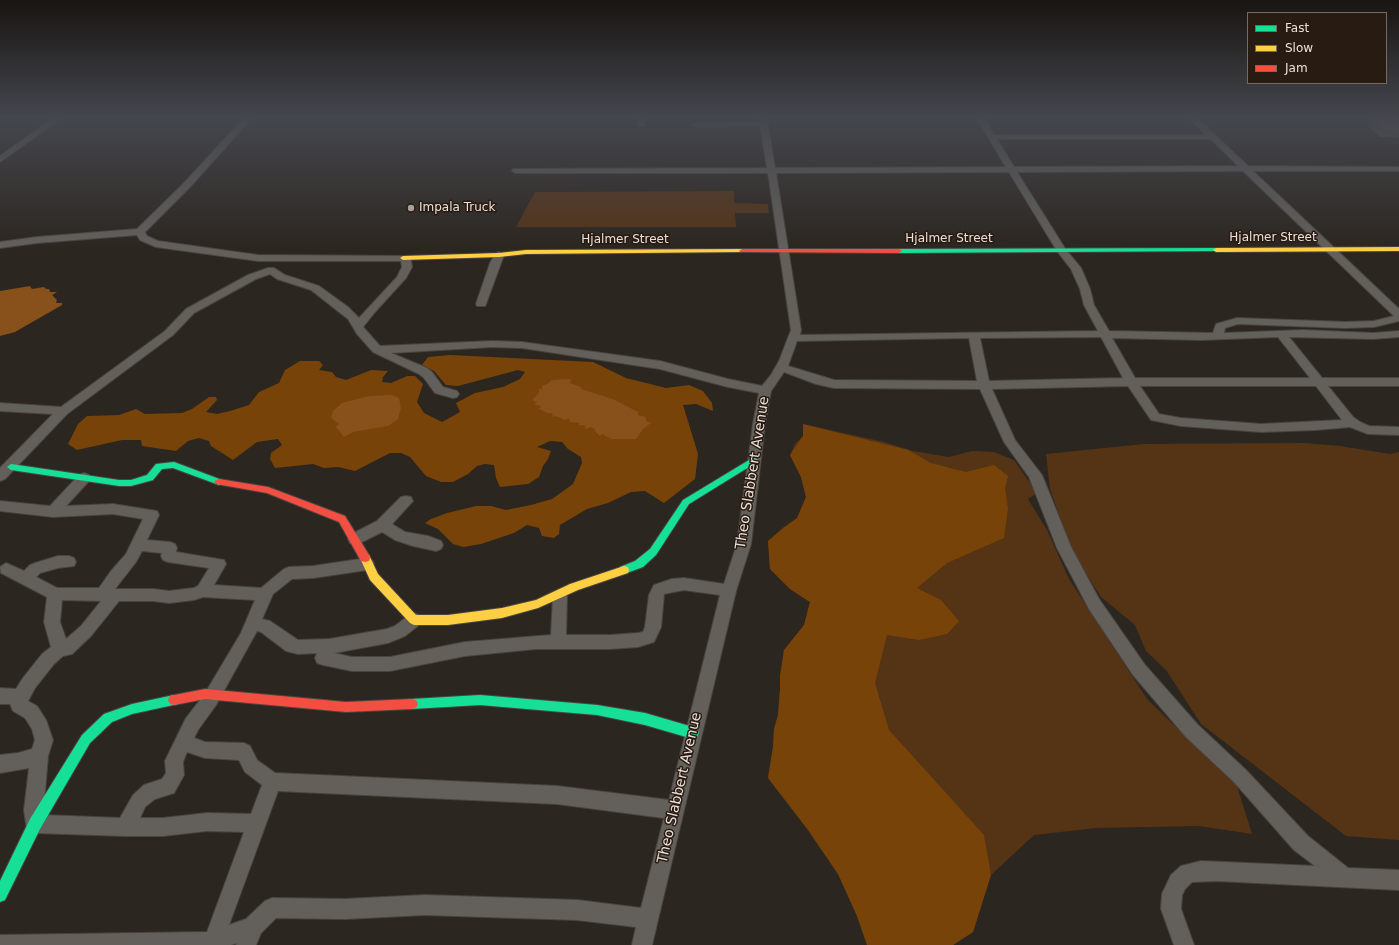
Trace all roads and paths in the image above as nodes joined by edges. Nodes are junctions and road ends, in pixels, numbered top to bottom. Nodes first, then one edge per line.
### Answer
1 (206, 163) edge
2 (771, 163) edge
3 (1008, 163) edge
4 (1240, 163) edge
5 (1011, 168) junction
6 (1245, 168) junction
7 (1399, 169) edge
8 (772, 170) junction
9 (516, 171) dead end
10 (140, 232) junction
11 (0, 245) edge
12 (1331, 249) junction
13 (1399, 249) edge
14 (1062, 251) junction
15 (785, 252) junction
16 (499, 255) junction
17 (403, 258) junction
18 (481, 304) dead end
19 (1399, 316) edge
20 (1317, 323) junction
21 (358, 327) junction
22 (1303, 333) junction
23 (1105, 334) junction
24 (1399, 334) edge
25 (974, 335) junction
26 (1218, 335) junction
27 (1282, 335) junction
28 (793, 338) junction
29 (377, 350) junction
30 (781, 367) junction
31 (1131, 382) junction
32 (1318, 382) junction
33 (1399, 382) edge
34 (984, 385) junction
35 (766, 390) junction
36 (453, 394) dead end
37 (0, 406) edge
38 (63, 411) junction
39 (1349, 420) junction
40 (1399, 431) edge
41 (754, 460) junction
42 (11, 467) junction
43 (0, 476) edge
44 (84, 478) junction
45 (406, 501) dead end
46 (0, 506) edge
47 (53, 512) junction
48 (382, 525) junction
49 (355, 539) junction
50 (138, 545) junction
51 (436, 545) dead end
52 (70, 562) dead end
53 (367, 564) junction
54 (6, 569) dead end
55 (26, 579) junction
56 (203, 591) junction
57 (728, 591) junction
58 (55, 594) junction
59 (110, 594) junction
60 (265, 594) junction
61 (560, 595) junction
62 (414, 620) junction
63 (253, 623) junction
64 (558, 643) junction
65 (329, 646) junction
66 (59, 650) junction
67 (213, 695) junction
68 (0, 696) edge
69 (20, 697) junction
70 (693, 733) junction
71 (183, 742) junction
72 (39, 756) junction
73 (0, 764) edge
74 (272, 782) junction
75 (675, 810) junction
76 (256, 823) junction
77 (35, 824) junction
78 (125, 827) junction
79 (1344, 877) junction
80 (1399, 880) edge
81 (0, 895) edge
82 (649, 919) junction
83 (253, 926) junction
84 (213, 942) junction
85 (0, 945) edge
86 (246, 945) edge
87 (642, 945) edge
88 (1184, 945) edge

1 - 10 street
2 - 8 street, Theo Slabbert Avenue
3 - 5 street
4 - 6 street
5 - 6 street
5 - 8 street
5 - 14 street
6 - 7 street
6 - 12 street
8 - 9 street
8 - 15 street, Theo Slabbert Avenue
10 - 11 street
10 - 17 street
12 - 13 street, Hjalmer Street
12 - 14 street, Hjalmer Street
12 - 19 street
14 - 15 street, Hjalmer Street
14 - 23 street
15 - 16 street, Hjalmer Street
15 - 28 street, Theo Slabbert Avenue
16 - 17 street, Hjalmer Street
16 - 18 street
17 - 21 street
19 - 20 street
20 - 22 street
20 - 26 street
21 - 29 street
21 - 38 street
22 - 24 street
22 - 27 street
23 - 25 street
23 - 26 street
23 - 31 street
25 - 28 street
25 - 34 street
26 - 27 street
27 - 32 street
28 - 30 street, Theo Slabbert Avenue
29 - 35 street
29 - 36 street
30 - 34 street
30 - 35 street, Theo Slabbert Avenue
31 - 32 street
31 - 34 street
31 - 39 street
32 - 33 street
32 - 39 street
34 - 79 street
35 - 41 street, Theo Slabbert Avenue
37 - 38 street
38 - 42 street
39 - 40 street
41 - 57 street, Theo Slabbert Avenue
41 - 61 street
42 - 43 street
42 - 44 street
44 - 47 street
44 - 49 street
45 - 48 street
46 - 47 street
47 - 50 street
48 - 49 street
48 - 51 street
49 - 53 street
50 - 56 street
50 - 59 street
52 - 55 street
53 - 60 street
53 - 62 street
54 - 55 street
55 - 58 street
56 - 59 street
56 - 60 street
57 - 64 street
57 - 70 street, Theo Slabbert Avenue
58 - 59 street
58 - 66 street
59 - 66 street
60 - 63 street
61 - 62 street
61 - 64 street
62 - 65 street
63 - 65 street
63 - 67 street
64 - 65 street
66 - 69 street
67 - 70 street
67 - 71 street
67 - 77 street
68 - 69 street
69 - 72 street
70 - 75 street, Theo Slabbert Avenue
71 - 74 street
71 - 78 street
72 - 73 street
72 - 77 street
74 - 75 street
74 - 76 street
75 - 82 street, Theo Slabbert Avenue
76 - 78 street
76 - 84 street
77 - 78 street
77 - 81 street
79 - 80 street
79 - 88 street
82 - 83 street
82 - 87 street, Theo Slabbert Avenue
83 - 84 street
83 - 86 street
84 - 85 street

